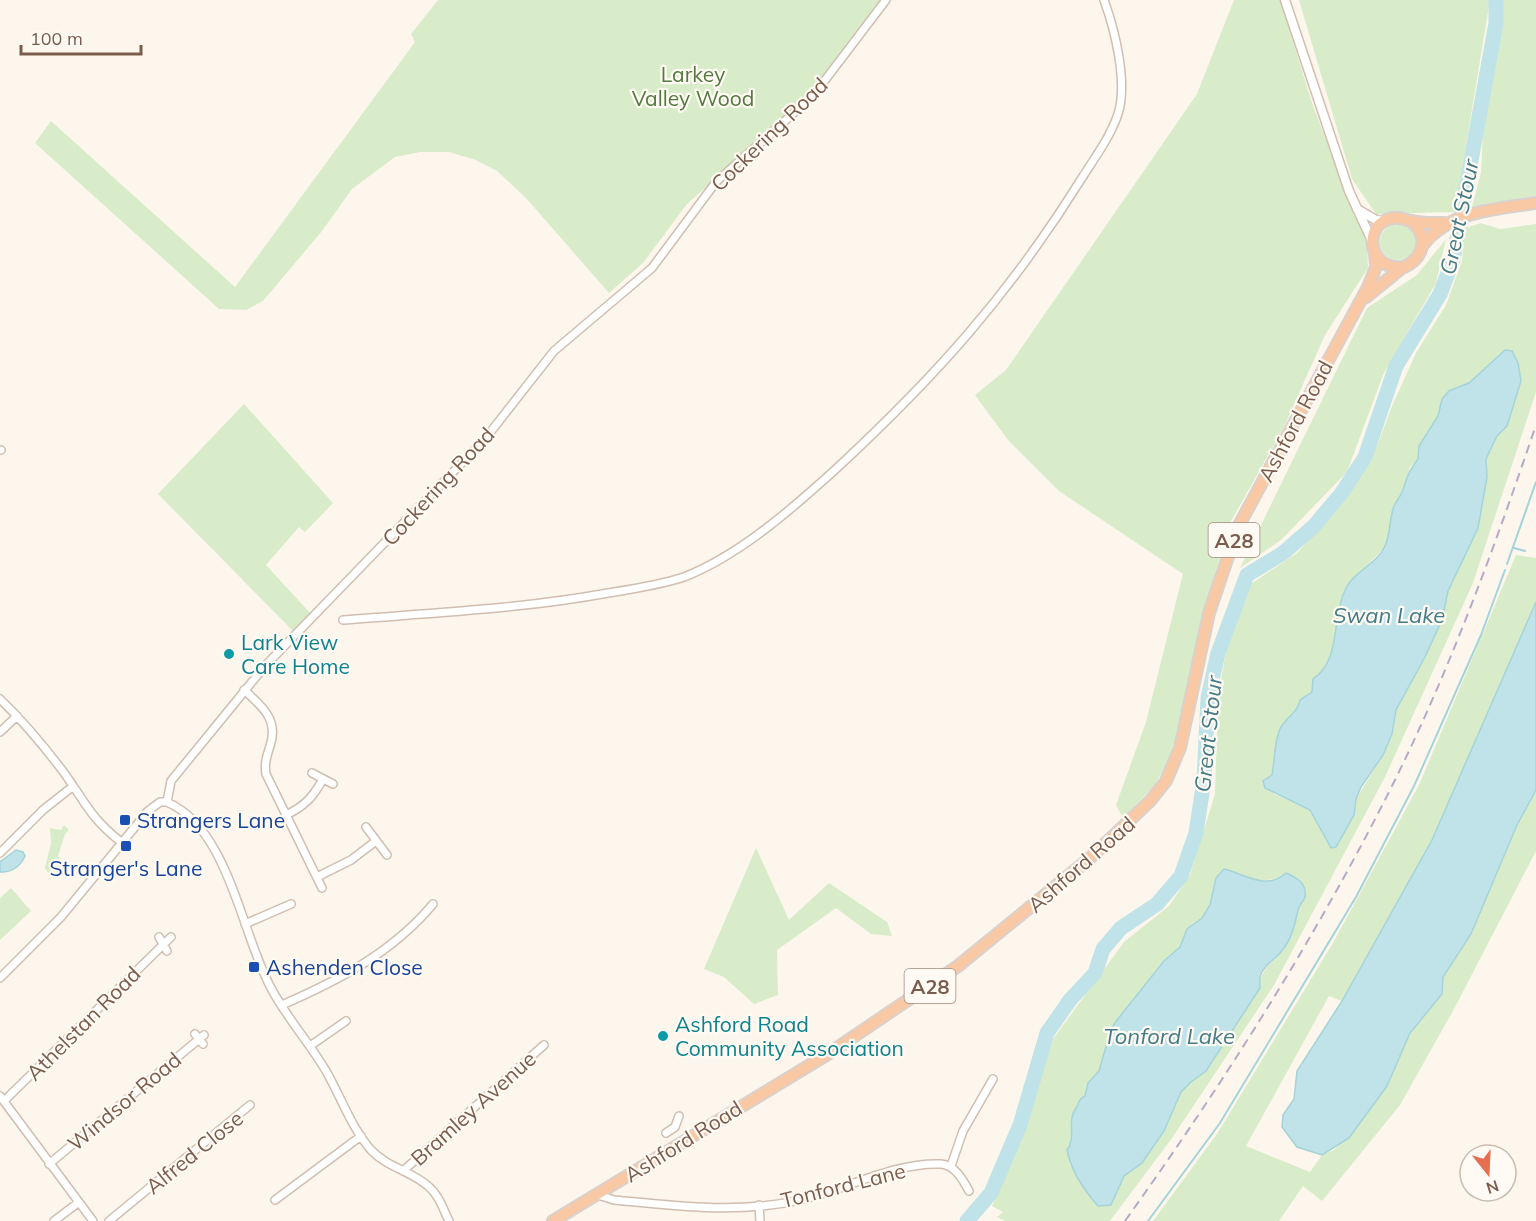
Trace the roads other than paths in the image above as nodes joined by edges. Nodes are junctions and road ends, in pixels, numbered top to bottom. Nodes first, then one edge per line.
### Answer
1 (886, 0) edge
2 (1104, 0) edge
3 (1285, 0) edge
4 (1536, 202) edge
5 (1357, 209) junction
6 (1384, 221) junction
7 (1412, 222) junction
8 (1448, 222) junction
9 (1373, 242) junction
10 (1423, 245) junction
11 (1375, 254) junction
12 (1404, 267) junction
13 (1360, 303) junction
14 (343, 620) dead end
15 (244, 690) junction
16 (0, 699) edge
17 (17, 716) junction
18 (0, 732) edge
19 (312, 773) dead end
20 (323, 779) junction
21 (333, 784) dead end
22 (72, 787) junction
23 (167, 802) junction
24 (286, 814) junction
25 (366, 827) dead end
26 (376, 841) junction
27 (121, 842) junction
28 (0, 853) edge
29 (387, 855) dead end
30 (317, 877) junction
31 (322, 888) dead end
32 (291, 904) dead end
33 (433, 904) dead end
34 (245, 924) junction
35 (171, 937) dead end
36 (0, 978) edge
37 (282, 1005) junction
38 (346, 1021) dead end
39 (200, 1038) dead end
40 (544, 1045) dead end
41 (310, 1046) junction
42 (993, 1079) dead end
43 (985, 1095) junction
44 (2, 1099) edge
45 (992, 1100) dead end
46 (250, 1105) dead end
47 (679, 1116) dead end
48 (666, 1133) dead end
49 (361, 1136) junction
50 (49, 1164) junction
51 (951, 1166) junction
52 (402, 1171) junction
53 (969, 1191) dead end
54 (598, 1195) junction
55 (275, 1200) dead end
56 (79, 1202) junction
57 (759, 1205) junction
58 (54, 1221) edge
59 (93, 1221) edge
60 (109, 1221) edge
61 (448, 1221) edge
62 (553, 1221) edge
63 (760, 1221) edge

1 - 15 street, Cockering Road
2 - 14 street
3 - 5 street
4 - 8 highway
5 - 6 street
5 - 9 street
6 - 7 highway
6 - 9 highway
7 - 8 highway
7 - 10 highway
8 - 10 highway
9 - 11 highway
10 - 12 highway
11 - 12 highway
11 - 13 highway, Ashford Road / A28
12 - 13 highway, Ashford Road / A28
13 - 54 highway, Ashford Road / A28
15 - 23 street, Cockering Road
15 - 24 street
16 - 17 street
17 - 18 street
17 - 22 street
19 - 20 street
20 - 21 street
20 - 24 street
22 - 27 street
22 - 28 street
23 - 27 street
23 - 34 street
24 - 30 street
25 - 26 street
26 - 29 street
26 - 30 street
27 - 36 street
30 - 31 street
32 - 34 street
33 - 37 street
34 - 37 street
35 - 44 street, Athelstan Road
37 - 41 street
38 - 41 street
39 - 50 street, Windsor Road
40 - 52 street, Bramley Avenue
41 - 49 street
42 - 43 street
43 - 45 street
43 - 51 street
44 - 50 street
46 - 60 street, Alfred Close
47 - 48 street
49 - 52 street
49 - 55 street
50 - 56 street
51 - 53 street
51 - 57 street, Tonford Lane
52 - 61 street
54 - 57 street, Tonford Lane
54 - 62 highway, Ashford Road / A28
56 - 58 street
56 - 59 street
57 - 63 street

